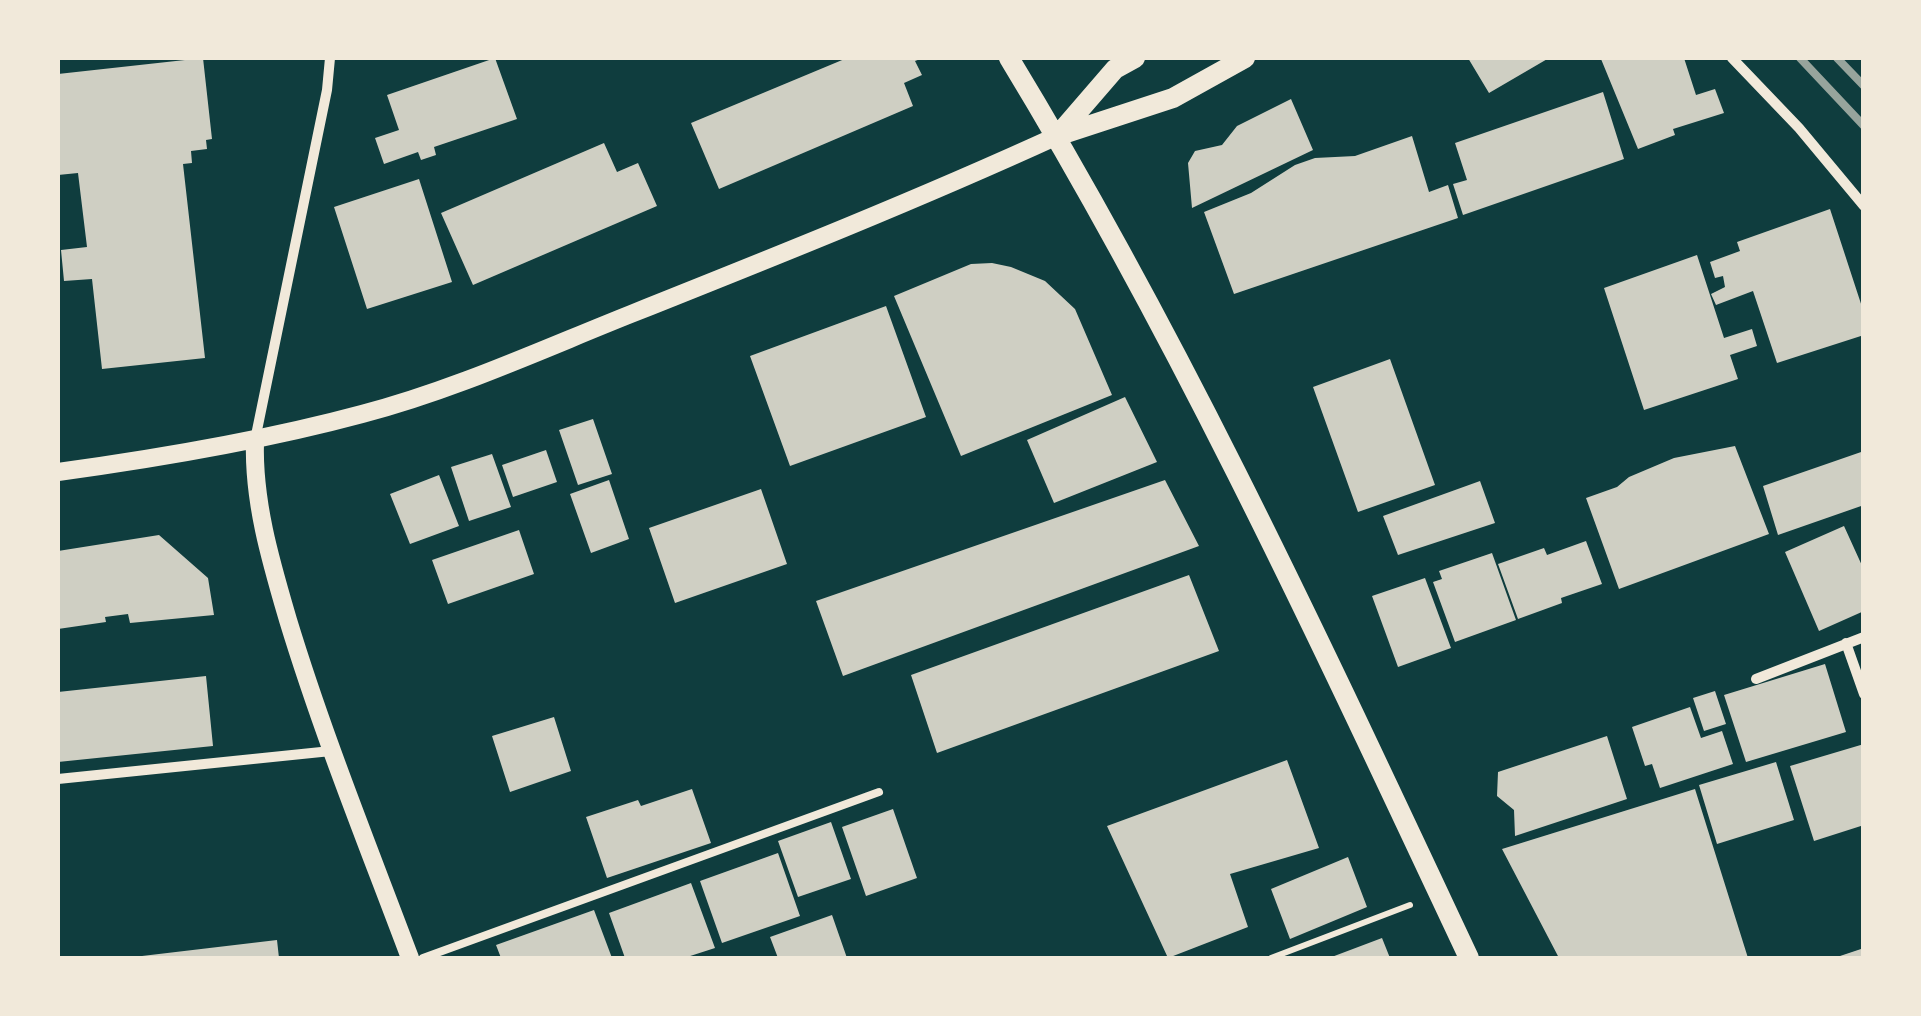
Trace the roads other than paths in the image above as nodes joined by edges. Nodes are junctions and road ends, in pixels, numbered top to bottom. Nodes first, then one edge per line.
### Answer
1 (330, 58) edge
2 (1009, 58) edge
3 (1135, 58) edge
4 (1246, 58) edge
5 (1732, 58) edge
6 (1057, 136) junction
7 (1864, 206) edge
8 (254, 440) junction
9 (58, 472) edge
10 (1864, 637) edge
11 (1846, 643) junction
12 (1756, 679) dead end
13 (1864, 694) edge
14 (332, 751) junction
15 (58, 779) edge
16 (879, 792) dead end
17 (410, 958) edge
18 (423, 958) edge
19 (1470, 958) edge

1 - 8 street
2 - 6 main road
3 - 6 main road
4 - 6 main road
5 - 7 street
6 - 8 street
6 - 19 main road
8 - 9 street
8 - 14 street
10 - 11 street
11 - 12 street
11 - 13 street
14 - 15 street
14 - 17 street
16 - 18 lane

